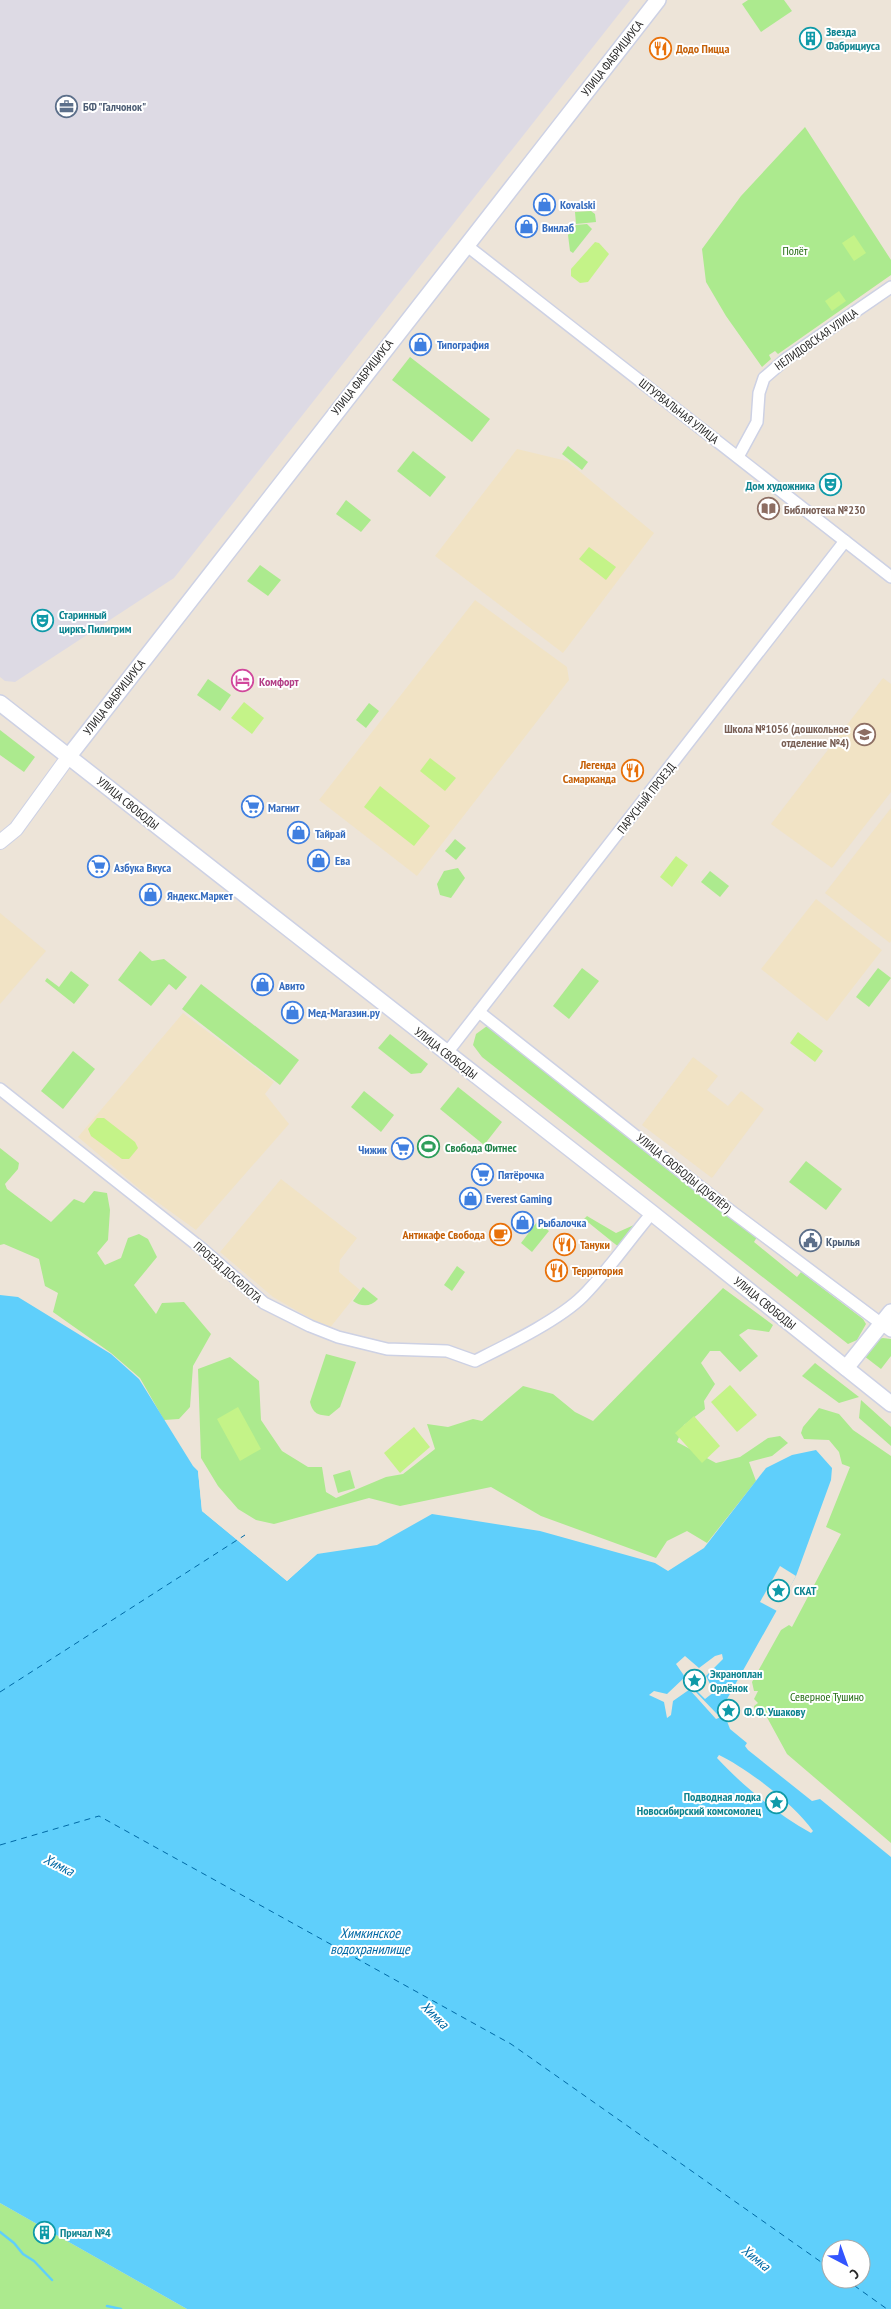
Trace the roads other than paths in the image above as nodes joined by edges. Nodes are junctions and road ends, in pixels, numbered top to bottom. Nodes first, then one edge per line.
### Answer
1 (658, 0) edge
2 (466, 244) junction
3 (891, 288) edge
4 (738, 457) junction
5 (846, 541) junction
6 (891, 577) edge
7 (0, 703) edge
8 (69, 756) junction
9 (0, 842) edge
10 (479, 1012) junction
11 (446, 1054) junction
12 (0, 1088) edge
13 (652, 1213) junction
14 (891, 1312) edge
15 (886, 1327) edge
16 (846, 1368) junction
17 (891, 1404) edge

1 - 2 main road, УЛИЦА ФАБРИЦИУСА
2 - 4 street, ШТУРВАЛЬНАЯ УЛИЦА
2 - 8 main road, УЛИЦА ФАБРИЦИУСА
3 - 4 street, НЕЛИДОВСКАЯ УЛИЦА
4 - 5 street, ШТУРВАЛЬНАЯ УЛИЦА
5 - 6 street, ШТУРВАЛЬНАЯ УЛИЦА
5 - 10 street, ПАРУСНЫЙ ПРОЕЗД
7 - 8 main road, УЛИЦА СВОБОДЫ
8 - 9 street
8 - 11 main road, УЛИЦА СВОБОДЫ
10 - 11 street, ПАРУСНЫЙ ПРОЕЗД
10 - 15 street, УЛИЦА СВОБОДЫ (ДУБЛЁР)
11 - 13 main road, УЛИЦА СВОБОДЫ
12 - 13 street, ПРОЕЗД ДОСФЛОТА
13 - 16 main road, УЛИЦА СВОБОДЫ
14 - 15 main road
15 - 16 main road
16 - 17 main road, УЛИЦА СВОБОДЫ

